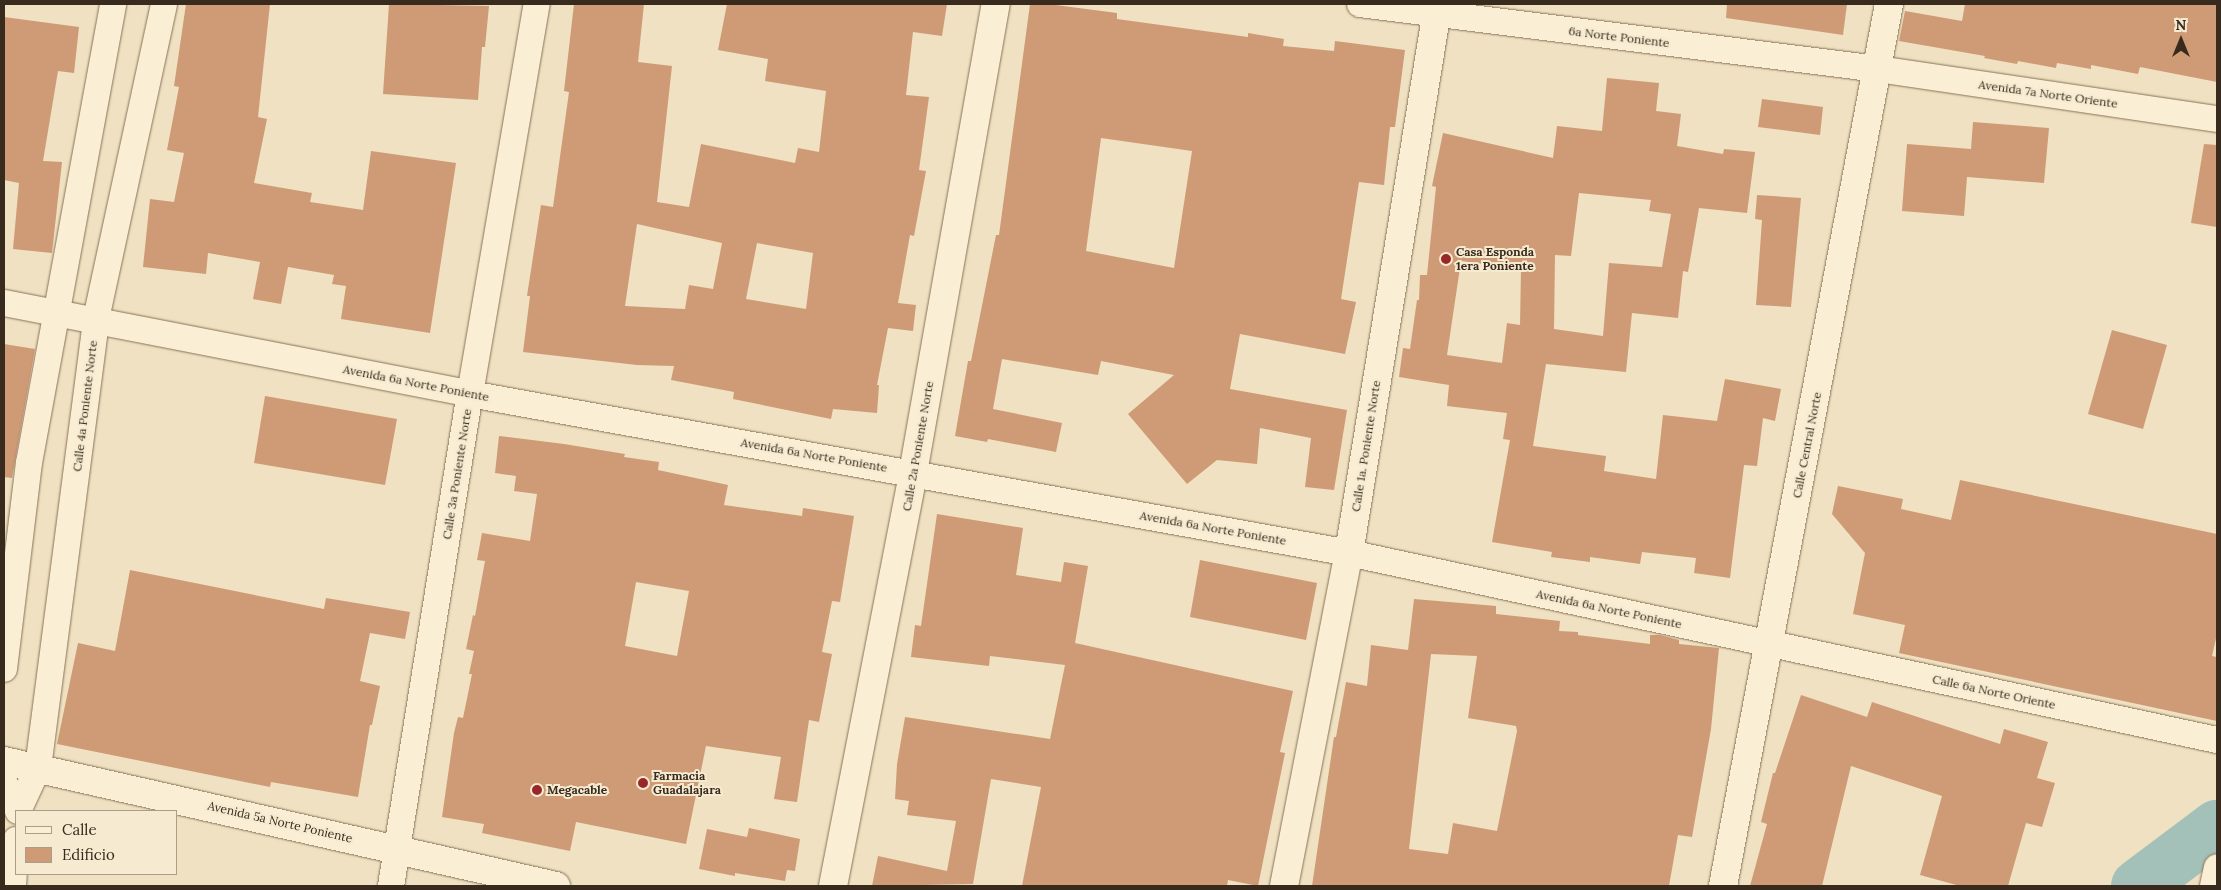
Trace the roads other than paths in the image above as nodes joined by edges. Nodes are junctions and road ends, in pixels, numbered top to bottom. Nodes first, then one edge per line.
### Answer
1 (113, 4) edge
2 (164, 4) edge
3 (537, 4) edge
4 (996, 4) edge
5 (1360, 4) edge
6 (1889, 4) edge
7 (1437, 9) edge
8 (1878, 69) junction
9 (2217, 119) edge
10 (4, 303) edge
11 (56, 312) junction
12 (96, 319) junction
13 (470, 394) junction
14 (913, 473) junction
15 (1349, 552) junction
16 (1770, 643) junction
17 (4, 669) edge
18 (2217, 740) edge
19 (4, 761) edge
20 (38, 768) junction
21 (4, 782) edge
22 (18, 810) edge
23 (396, 848) junction
24 (15, 855) edge
25 (2217, 867) edge
26 (13, 886) edge
27 (391, 886) edge
28 (556, 886) edge
29 (833, 886) edge
30 (1284, 886) edge
31 (1723, 886) edge
32 (2213, 886) edge

1 - 11 street
2 - 12 street, Calle 4a Poniente Norte
3 - 13 street, Calle 3a Poniente Norte
4 - 14 main road, Calle 2a Poniente Norte
5 - 7 street, 6a Norte Poniente
6 - 8 main road, Calle Central Norte
7 - 8 street, 6a Norte Poniente
7 - 15 main road, Calle 1a. Poniente Norte
8 - 9 street, Avenida 7a Norte Oriente
8 - 16 main road, Calle Central Norte
10 - 11 street, Avenida 6a Norte Poniente
11 - 12 street, Avenida 6a Norte Poniente
11 - 17 street
12 - 13 street, Avenida 6a Norte Poniente
12 - 20 street, Calle 4a Poniente Norte
13 - 14 street, Avenida 6a Norte Poniente
13 - 23 street, Calle 3a Poniente Norte
14 - 15 street, Avenida 6a Norte Poniente
14 - 29 main road, Calle 2a Poniente Norte
15 - 16 street, Avenida 6a Norte Poniente
15 - 30 main road, Calle 1a. Poniente Norte
16 - 18 street, Calle 6a Norte Oriente
16 - 31 main road, Calle Central Norte
19 - 20 main road, Avenida 5a Norte Poniente
20 - 22 street, Calle 4a Poniente Norte
20 - 23 main road, Avenida 5a Norte Poniente
21 - 22 street, Calle 4a Poniente Norte
23 - 27 street, Calle 3a Poniente Norte
23 - 28 main road, Avenida 5a Norte Poniente
24 - 26 street
25 - 32 street

